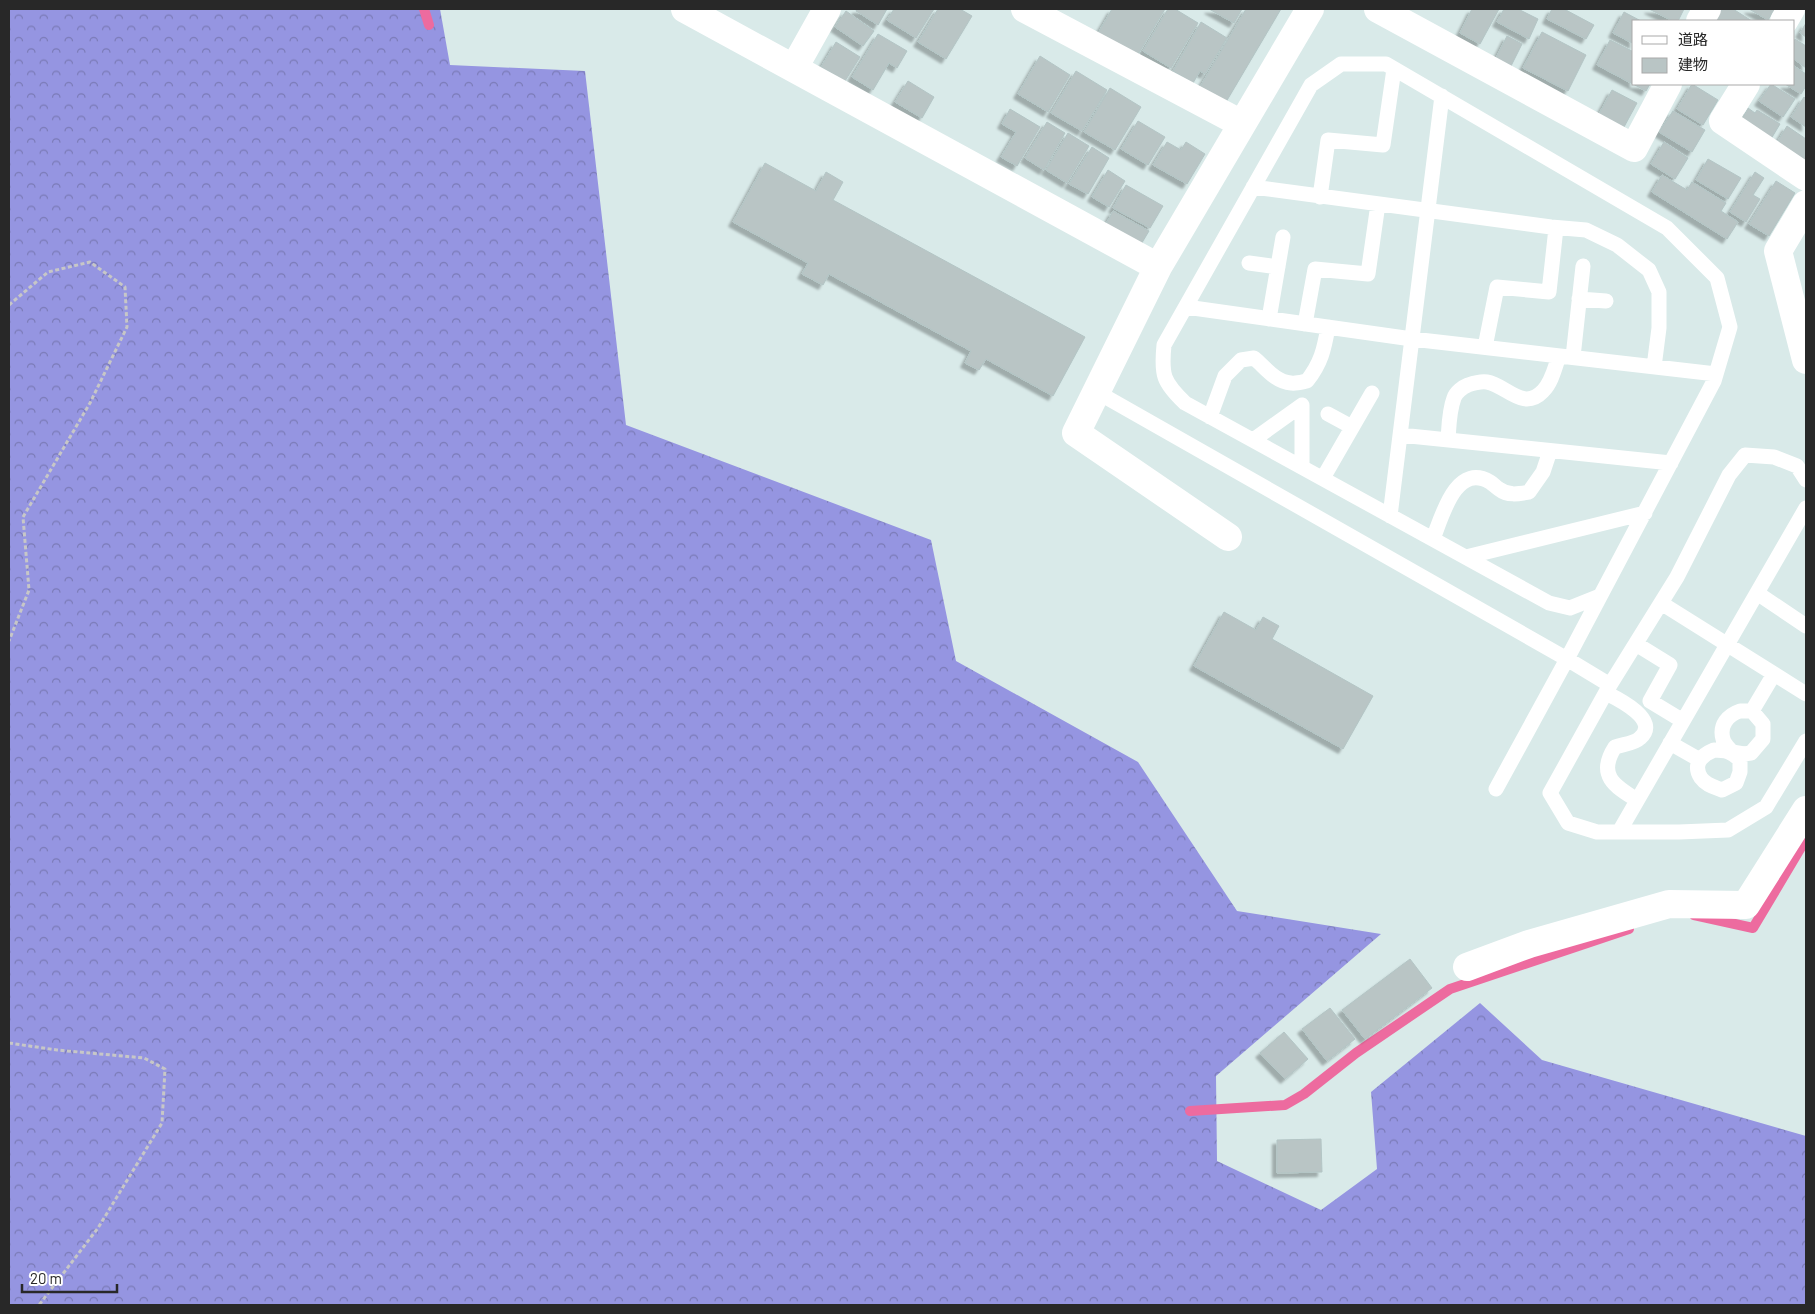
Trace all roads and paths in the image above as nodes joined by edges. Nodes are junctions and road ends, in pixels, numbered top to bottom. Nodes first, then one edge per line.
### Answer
1 (685, 9) edge
2 (827, 9) edge
3 (1025, 9) edge
4 (1310, 9) edge
5 (1378, 9) edge
6 (1707, 9) edge
7 (1791, 9) edge
8 (1701, 20) edge
9 (1785, 20) edge
10 (794, 68) junction
11 (1394, 69) junction
12 (1667, 85) edge
13 (1745, 85) edge
14 (1442, 96) junction
15 (1242, 124) junction
16 (1806, 177) edge
17 (1253, 187) junction
18 (1320, 196) junction
19 (1378, 204) junction
20 (1427, 211) junction
21 (1804, 214) edge
22 (1556, 228) junction
23 (1283, 237) dead end
24 (1249, 263) dead end
25 (1583, 266) dead end
26 (1278, 267) junction
27 (1158, 268) junction
28 (1579, 299) junction
29 (1606, 301) dead end
30 (9, 305) edge
31 (1186, 307) junction
32 (1269, 319) junction
33 (1305, 324) junction
34 (1328, 327) junction
35 (1412, 339) junction
36 (1484, 347) junction
37 (1566, 357) junction
38 (1806, 360) edge
39 (1654, 367) junction
40 (1716, 374) junction
41 (1097, 392) junction
42 (1372, 393) dead end
43 (1328, 414) dead end
44 (1210, 417) junction
45 (1352, 427) junction
46 (1400, 435) junction
47 (1253, 440) junction
48 (1448, 440) junction
49 (1550, 451) junction
50 (1671, 463) junction
51 (1302, 467) junction
52 (1323, 478) junction
53 (1806, 480) edge
54 (1806, 508) edge
55 (1645, 512) junction
56 (1390, 516) junction
57 (1228, 537) dead end
58 (1432, 538) junction
59 (1466, 557) junction
60 (1757, 593) junction
61 (1600, 596) junction
62 (1661, 604) junction
63 (1806, 626) edge
64 (9, 641) edge
65 (1636, 644) junction
66 (1726, 645) junction
67 (1566, 660) junction
68 (1774, 674) junction
69 (1608, 689) junction
70 (1806, 694) edge
71 (1752, 711) junction
72 (1683, 721) junction
73 (1806, 741) edge
74 (1670, 743) junction
75 (1732, 752) junction
76 (1700, 760) junction
77 (1496, 789) dead end
78 (1638, 800) junction
79 (1806, 810) edge
80 (1619, 832) junction
81 (1467, 967) dead end
82 (9, 1043) edge
83 (39, 1305) edge

1 - 10 street
2 - 10 street
3 - 15 street
4 - 15 street
5 - 12 street
6 - 8 street
7 - 9 street
10 - 27 street
11 - 14 lane
11 - 17 lane
11 - 18 lane
13 - 16 street
14 - 20 lane
14 - 40 lane
15 - 27 street
17 - 18 lane
17 - 31 lane
18 - 19 lane
19 - 20 lane
19 - 33 lane
20 - 22 lane
20 - 35 lane
21 - 38 street
22 - 36 lane
22 - 39 lane
23 - 26 lane
24 - 26 lane
25 - 28 lane
26 - 32 lane
27 - 41 street
28 - 29 lane
28 - 37 lane
30 - 64 path
31 - 32 lane
31 - 44 lane
32 - 33 lane
33 - 34 lane
34 - 35 lane
34 - 44 lane
35 - 36 lane
35 - 46 lane
36 - 37 lane
37 - 39 lane
37 - 48 lane
39 - 40 lane
40 - 50 lane
41 - 57 street
41 - 67 lane
42 - 45 lane
43 - 45 lane
44 - 47 lane
45 - 52 lane
46 - 48 lane
46 - 56 lane
47 - 51 lane
47 - 51 lane
48 - 49 lane
49 - 50 lane
49 - 58 lane
50 - 55 lane
51 - 52 lane
52 - 56 lane
53 - 62 lane
54 - 60 lane
55 - 59 lane
55 - 61 lane
56 - 58 lane
58 - 59 lane
59 - 61 lane
60 - 63 lane
60 - 66 lane
61 - 67 lane
62 - 65 lane
62 - 66 lane
65 - 69 lane
65 - 72 lane
66 - 68 lane
66 - 72 lane
67 - 69 lane
67 - 77 lane
68 - 70 lane
68 - 71 lane
69 - 78 lane
69 - 80 lane
71 - 75 lane
71 - 75 lane
72 - 74 lane
73 - 80 lane
74 - 76 lane
74 - 78 lane
75 - 76 lane
75 - 76 lane
78 - 80 lane
79 - 81 street
82 - 83 path

